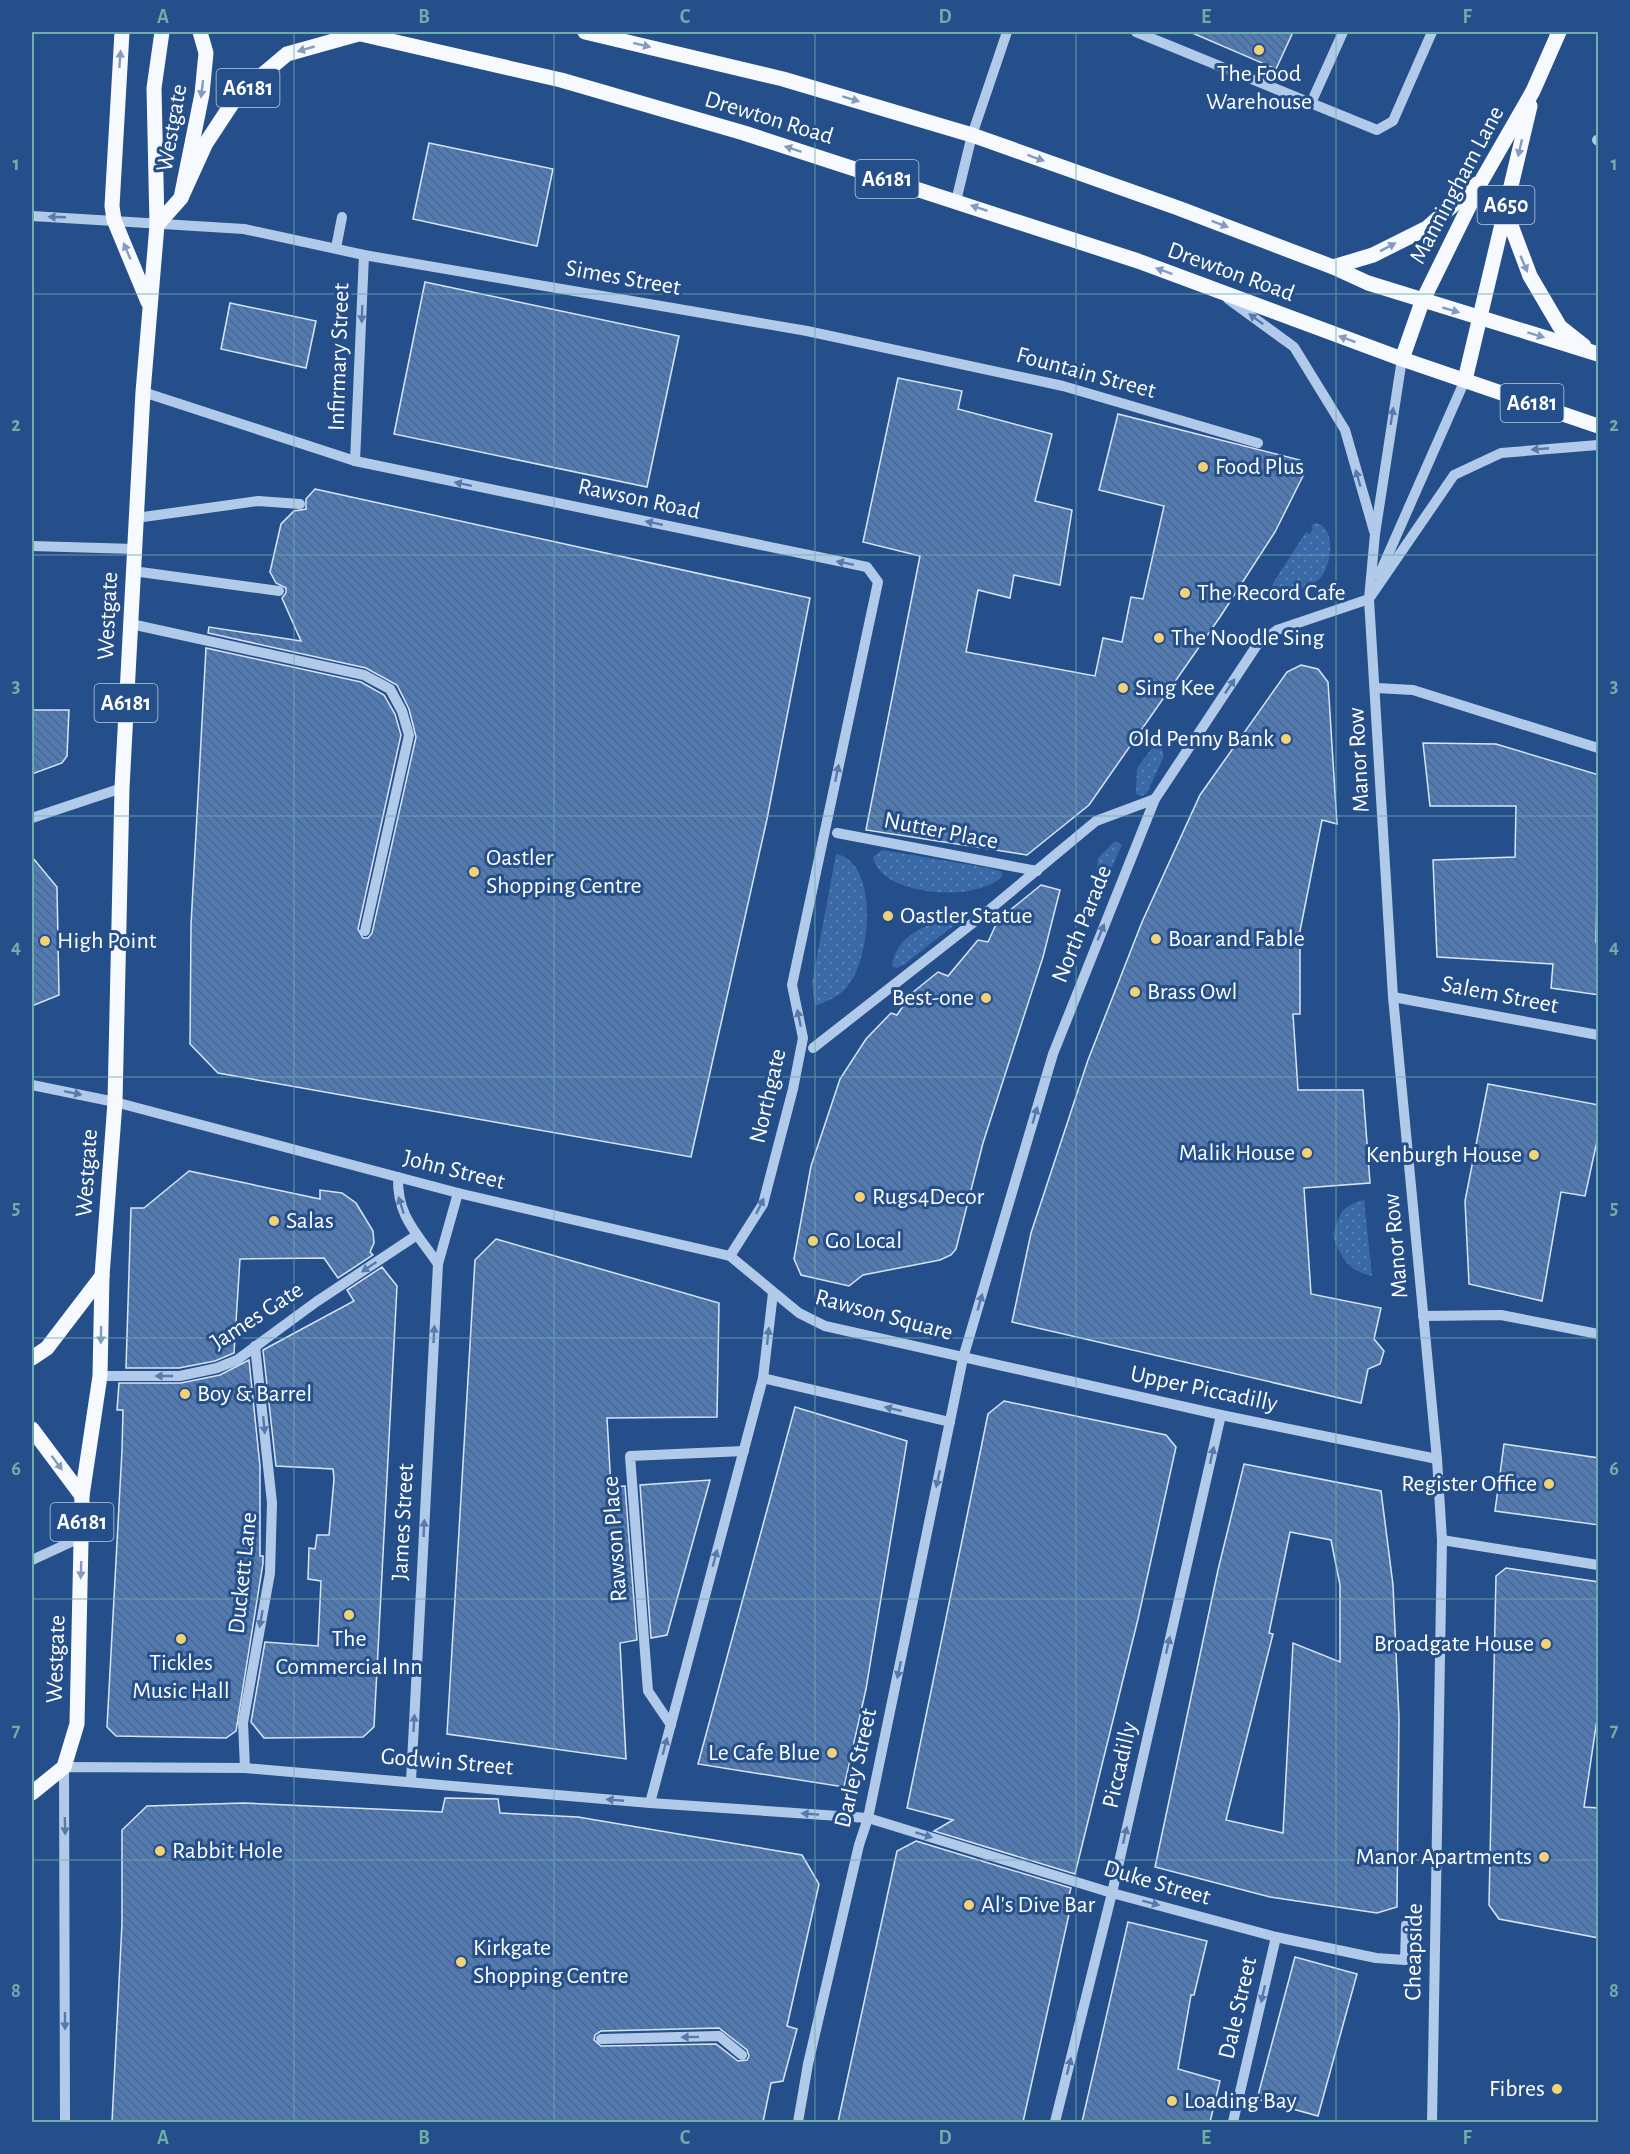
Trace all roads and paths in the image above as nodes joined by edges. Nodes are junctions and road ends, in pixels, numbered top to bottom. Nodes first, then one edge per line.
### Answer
1 (122, 32) edge
2 (162, 32) edge
3 (200, 32) edge
4 (357, 32) edge
5 (585, 32) edge
6 (1007, 32) edge
7 (1136, 32) edge
8 (1343, 32) edge
9 (1432, 32) edge
10 (1559, 32) edge
11 (1533, 91) junction
12 (1311, 103) junction
13 (972, 135) junction
14 (1482, 180) junction
15 (182, 198) junction
16 (956, 201) junction
17 (1505, 209) junction
18 (32, 216) edge
19 (342, 217) dead end
20 (114, 220) junction
21 (157, 225) junction
22 (336, 248) junction
23 (364, 255) junction
24 (1333, 267) junction
25 (1216, 290) junction
26 (1422, 302) junction
27 (149, 305) junction
28 (1480, 318) junction
29 (902, 351) joint
30 (1594, 352) edge
31 (1401, 359) junction
32 (1465, 380) junction
33 (143, 392) junction
34 (1599, 426) edge
35 (1258, 442) dead end
36 (1599, 445) edge
37 (356, 461) junction
38 (300, 504) dead end
39 (136, 518) junction
40 (1375, 534) junction
41 (32, 546) edge
42 (135, 549) junction
43 (134, 571) junction
44 (279, 591) dead end
45 (1369, 599) junction
46 (131, 624) junction
47 (1376, 688) junction
48 (1599, 748) edge
49 (122, 788) junction
50 (1155, 799) junction
51 (32, 818) edge
52 (825, 830) joint
53 (837, 833) dead end
54 (1037, 871) junction
55 (365, 931) dead end
56 (1393, 997) junction
57 (1599, 1035) edge
58 (813, 1048) dead end
59 (32, 1085) edge
60 (115, 1102) junction
61 (398, 1177) junction
62 (458, 1193) junction
63 (417, 1235) junction
64 (730, 1256) junction
65 (438, 1264) junction
66 (102, 1276) junction
67 (773, 1293) junction
68 (1423, 1316) junction
69 (1599, 1334) edge
70 (255, 1346) junction
71 (32, 1358) edge
72 (963, 1358) junction
73 (100, 1376) junction
74 (763, 1378) junction
75 (1221, 1415) junction
76 (950, 1422) junction
77 (32, 1429) edge
78 (744, 1451) junction
79 (1437, 1459) junction
80 (82, 1496) junction
81 (82, 1537) junction
82 (1442, 1540) junction
83 (32, 1560) edge
84 (1599, 1564) edge
85 (671, 1725) junction
86 (64, 1767) junction
87 (245, 1768) junction
88 (1438, 1781) joint
89 (411, 1782) junction
90 (32, 1793) edge
91 (650, 1803) junction
92 (868, 1818) junction
93 (1112, 1893) junction
94 (1406, 1925) dead end
95 (1276, 1937) junction
96 (601, 2039) dead end
97 (742, 2055) dead end
98 (65, 2122) edge
99 (798, 2122) edge
100 (1055, 2122) edge
101 (1233, 2122) edge
102 (1432, 2122) edge

20 -> 1 main road
2 - 21 main road, Westgate / A6181
3 -> 15 main road, Westgate / A6181
4 -> 15 main road, A6181
16 -> 4 main road, Drewton Road / A6181
5 -> 13 main road, Drewton Road
6 - 13 street
7 - 12 street
8 - 12 street
9 - 12 street
10 - 11 main road, Manningham Lane / A650
11 - 14 main road, Manningham Lane / A650
11 -> 17 main road, Manningham Lane / A650
13 - 16 street
13 -> 24 main road, Drewton Road
24 -> 14 main road
14 - 26 main road, Manningham Lane / A650
15 - 21 main road, Westgate / A6181
25 -> 16 main road, Drewton Road / A6181
17 - 28 main road, Manningham Lane / A650
17 -> 30 main road
20 -> 18 street, Simes Street
19 - 22 street
20 - 21 street, Simes Street
27 -> 20 main road
21 - 22 street, Simes Street
21 - 27 main road, Westgate / A6181
22 - 23 street, Simes Street
23 - 29 street, Simes Street
23 -> 37 street, Infirmary Street
24 - 26 main road, Drewton Road
31 -> 25 main road, Drewton Road / A6181
40 -> 25 street, Manor Row
26 -> 28 main road, Drewton Road
26 - 31 main road, A650
27 - 33 main road, Westgate / A6181
28 -> 30 main road, Drewton Road
28 - 32 main road, A650
29 - 35 street, Fountain Street
31 - 32 main road, A6181
40 -> 31 street, Manor Row
32 - 34 main road, A6181
32 - 45 street, Manor Row
33 - 37 street, Rawson Road
33 - 39 main road, Westgate / A6181
36 -> 45 street
52 -> 37 street, Rawson Road
38 - 39 street
39 - 42 main road, Westgate / A6181
40 - 45 street, Manor Row
41 - 42 street
42 - 43 main road, Westgate / A6181
43 - 44 street
43 - 46 main road, Westgate / A6181
45 - 47 street, Manor Row
50 -> 45 street, North Parade
46 - 49 main road, Westgate / A6181
46 - 55 street
47 - 48 street
47 - 56 street, Manor Row
49 - 51 street
49 - 60 main road, Westgate / A6181
50 - 54 street, Northgate
72 -> 50 street, North Parade
64 -> 52 street, Northgate
53 - 54 street, Nutter Place
54 - 58 street, Northgate
56 - 57 street, Salem Street
56 - 68 street, Manor Row
59 -> 60 street, John Street
60 - 61 street, John Street
60 - 66 main road, Westgate / A6181
61 - 62 street, John Street
63 -> 61 street
62 - 64 street, John Street
62 - 65 street, James Street
63 - 65 street
63 -> 70 street, James Gate
64 - 67 street, John Street
89 -> 65 street, James Street
66 - 71 main road
66 -> 73 main road, Westgate / A6181
67 - 72 street, Rawson Square
74 -> 67 street
68 - 69 street
68 - 79 street, Manor Row
70 -> 73 street, James Gate
70 -> 87 street, Duckett Lane
72 - 75 street, Upper Piccadilly
72 - 76 street, Rawson Square
73 - 80 main road, Westgate / A6181
76 -> 74 street
74 - 78 street
75 - 79 street, Upper Piccadilly
93 -> 75 street, Piccadilly
76 -> 92 street, Darley Street
77 -> 80 main road, A6181
85 -> 78 street
78 - 85 street, Rawson Place
79 - 82 street, Manor Row
80 - 81 main road, Westgate / A6181
81 - 83 street
81 -> 86 main road, Westgate / A6181
82 - 84 street
82 - 88 street, Manor Row
91 -> 85 street
86 - 87 street, Godwin Street
86 - 90 main road
86 -> 98 street, Westgate
87 - 89 street, Godwin Street
88 - 102 street, Cheapside
91 -> 89 street, Godwin Street
92 -> 91 street, Godwin Street
92 -> 93 street, Duke Street
92 - 99 street, Darley Street
93 -> 95 street, Duke Street
100 -> 93 street, Piccadilly
94 - 95 street, Duke Street
95 -> 101 street, Dale Street
97 -> 96 street

